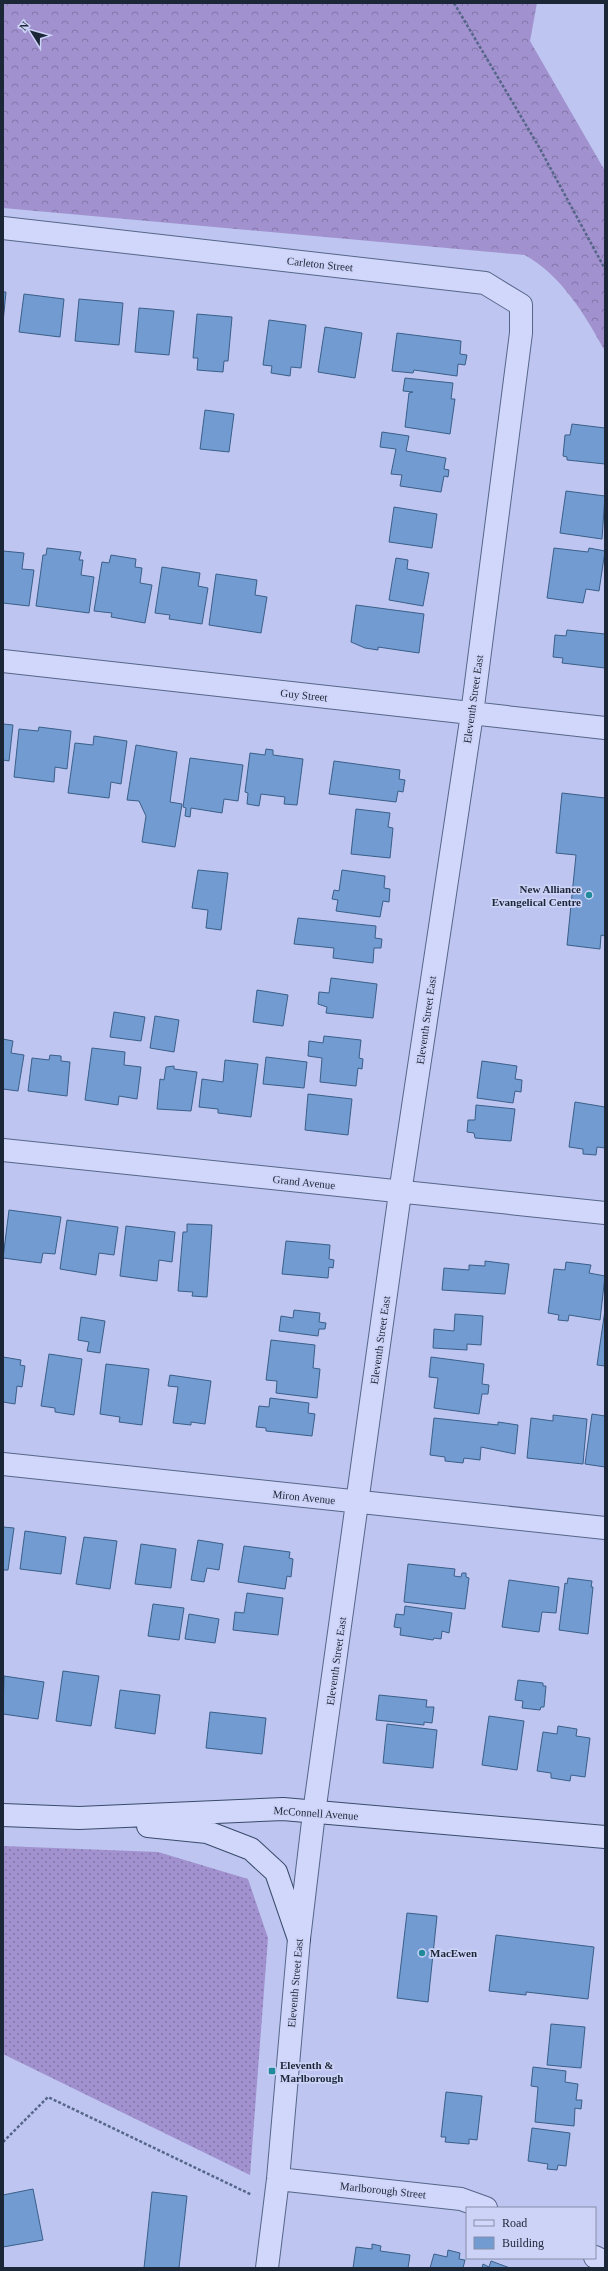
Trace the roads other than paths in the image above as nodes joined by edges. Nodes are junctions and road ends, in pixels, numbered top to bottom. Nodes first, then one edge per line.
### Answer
1 (3, 228) edge
2 (511, 415) joint
3 (3, 661) edge
4 (472, 714) junction
5 (605, 728) edge
6 (3, 1150) edge
7 (400, 1193) junction
8 (605, 1214) edge
9 (3, 1464) edge
10 (357, 1503) junction
11 (605, 1528) edge
12 (314, 1813) junction
13 (3, 1815) edge
14 (79, 1818) junction
15 (605, 1837) edge
16 (299, 1939) junction
17 (278, 2179) junction
18 (483, 2207) edge
19 (596, 2258) edge
20 (605, 2262) edge
21 (267, 2268) edge

1 - 2 street, Carleton Street
2 - 4 street, Eleventh Street East
3 - 4 street, Guy Street
4 - 5 street, Guy Street
4 - 7 street, Eleventh Street East
6 - 7 street, Grand Avenue
7 - 8 street, Grand Avenue
7 - 10 street, Eleventh Street East
9 - 10 street, Miron Avenue
10 - 11 street, Miron Avenue
10 - 12 street, Eleventh Street East
12 - 14 street, McConnell Avenue
12 - 15 street, McConnell Avenue
12 - 16 street, Eleventh Street East
13 - 14 street, McConnell Avenue
14 - 16 street
16 - 17 street, Eleventh Street East
17 - 18 street, Marlborough Street
17 - 21 street, Eleventh Street East
19 - 20 street

